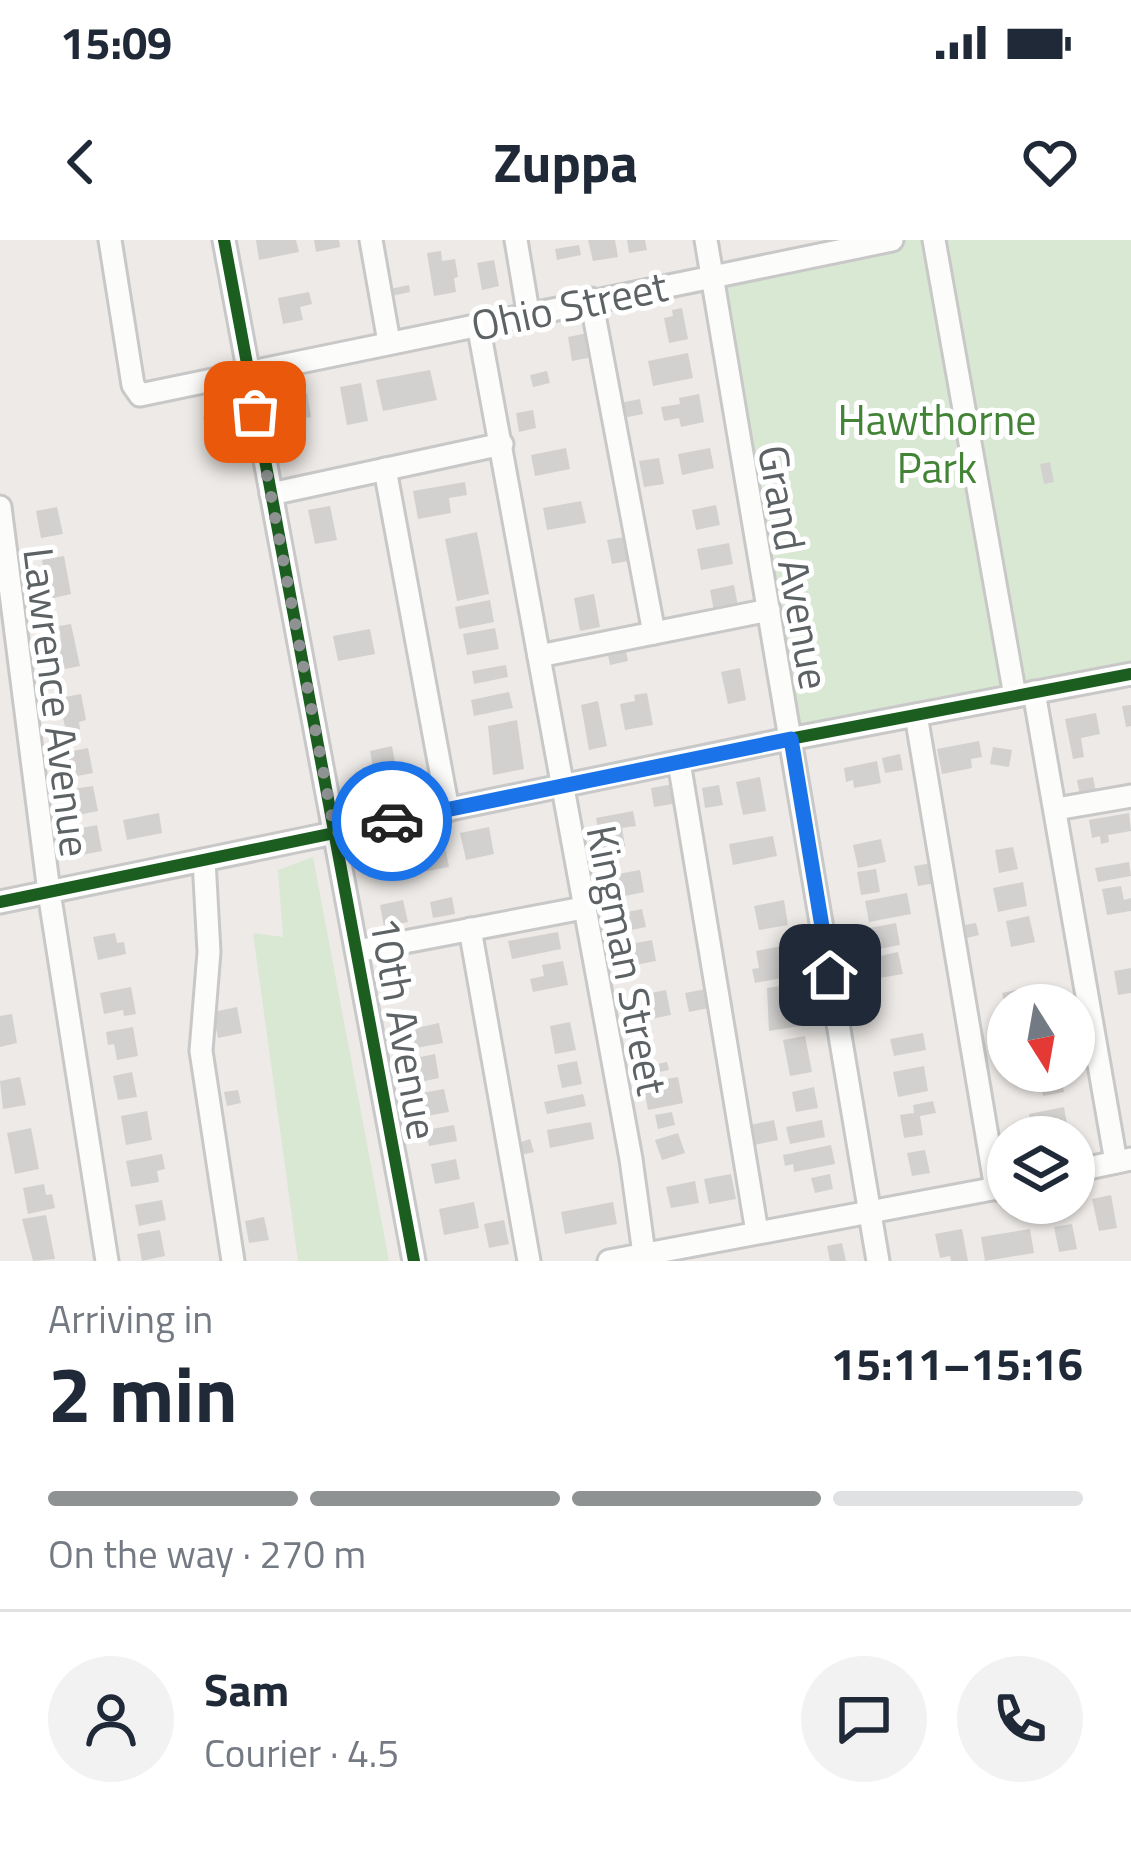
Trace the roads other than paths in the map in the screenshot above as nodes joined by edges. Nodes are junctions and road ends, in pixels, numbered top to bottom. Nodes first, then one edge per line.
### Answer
1 (110, 240) edge
2 (224, 240) edge
3 (371, 240) edge
4 (516, 240) edge
5 (706, 240) edge
6 (892, 240) edge
7 (934, 240) edge
8 (712, 275) junction
9 (591, 299) junction
10 (528, 312) junction
11 (478, 324) junction
12 (389, 342) junction
13 (247, 370) junction
14 (502, 444) junction
15 (386, 470) junction
16 (271, 494) junction
17 (0, 507) edge
18 (769, 610) junction
19 (654, 633) junction
20 (539, 656) junction
21 (1131, 674) edge
22 (1024, 694) junction
23 (916, 715) junction
24 (791, 739) junction
25 (679, 762) junction
26 (562, 786) junction
27 (1131, 796) edge
28 (1055, 809) junction
29 (448, 810) junction
30 (335, 833) junction
31 (204, 860) junction
32 (49, 892) junction
33 (0, 902) edge
34 (583, 908) junction
35 (470, 929) junction
36 (357, 950) junction
37 (989, 1116) edge
38 (1124, 1160) edge
39 (987, 1190) edge
40 (868, 1210) junction
41 (757, 1232) junction
42 (644, 1254) junction
43 (107, 1261) edge
44 (233, 1261) edge
45 (415, 1261) edge
46 (530, 1261) edge
47 (609, 1261) edge
48 (878, 1261) edge

1 - 13 street, Ohio Street
2 - 13 street, 10th Avenue
3 - 12 street
4 - 10 street
5 - 8 street, Grand Avenue
6 - 8 street, Ohio Street
7 - 22 street
8 - 9 street, Ohio Street
8 - 18 street, Grand Avenue
9 - 10 street, Ohio Street
9 - 19 street
10 - 11 street, Ohio Street
11 - 12 street, Ohio Street
11 - 14 street, Kingman Street
12 - 13 street, Ohio Street
13 - 16 street, 10th Avenue
14 - 15 street
14 - 20 street, Kingman Street
15 - 16 street
15 - 29 street
16 - 30 street, 10th Avenue
17 - 32 street, Lawrence Avenue
18 - 19 street
18 - 24 street, Grand Avenue
19 - 20 street
20 - 26 street, Kingman Street
21 - 22 street
22 - 23 street
22 - 28 street
23 - 24 street
23 - 37 street
24 - 25 street
24 - 40 street, Grand Avenue
25 - 26 street
25 - 41 street
26 - 29 street
26 - 34 street, Kingman Street
27 - 28 street
28 - 38 street
29 - 30 street
30 - 31 street
30 - 36 street, 10th Avenue
31 - 32 street
31 - 44 street
32 - 33 street
32 - 43 street, Lawrence Avenue
34 - 35 street
34 - 42 street, Kingman Street
35 - 36 street
35 - 46 street
36 - 45 street, 10th Avenue
39 - 40 street
40 - 41 street
40 - 48 street, Grand Avenue
41 - 42 street
42 - 47 street

